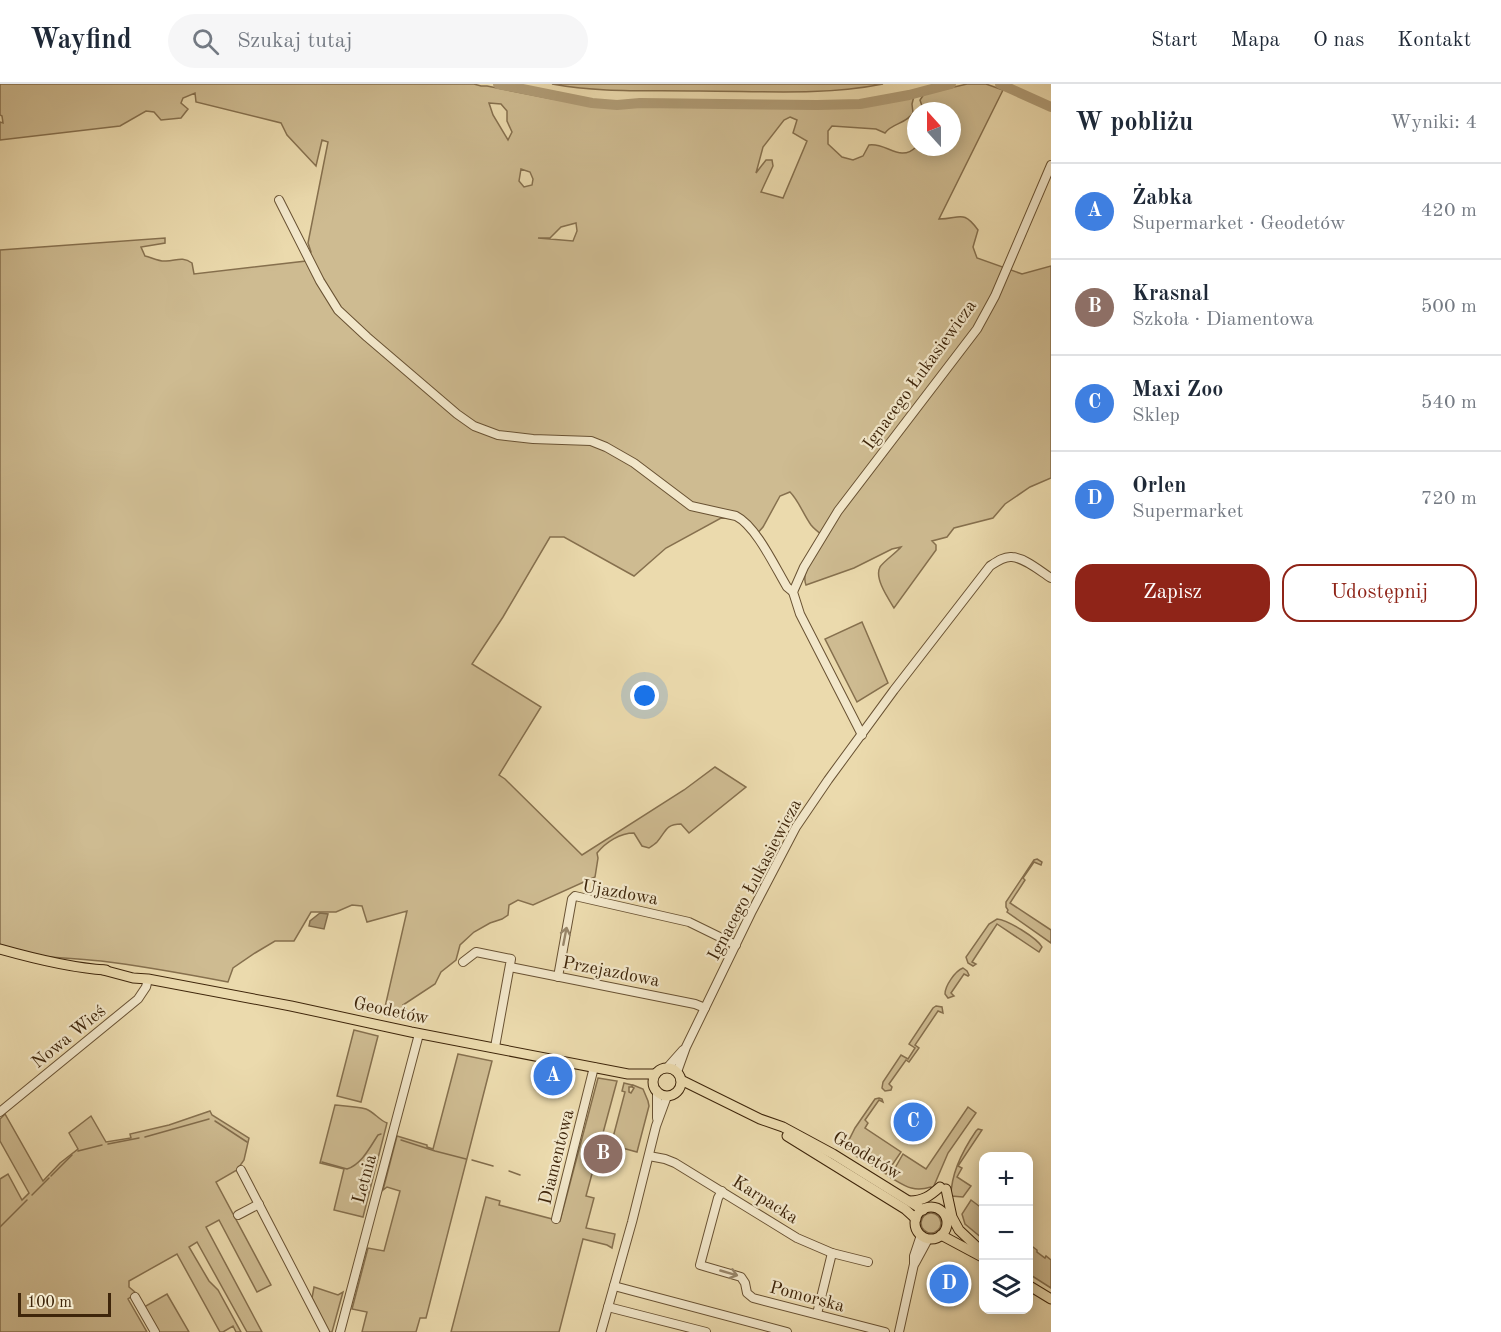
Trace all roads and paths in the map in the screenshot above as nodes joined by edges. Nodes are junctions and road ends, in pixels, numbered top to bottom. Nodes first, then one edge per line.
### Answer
1 (1051, 165) edge
2 (279, 200) dead end
3 (1051, 578) edge
4 (793, 592) junction
5 (862, 735) junction
6 (736, 945) junction
7 (0, 948) edge
8 (463, 962) dead end
9 (510, 967) junction
10 (558, 977) junction
11 (148, 979) junction
12 (705, 1008) junction
13 (419, 1034) junction
14 (495, 1047) junction
15 (686, 1047) junction
16 (594, 1067) junction
17 (667, 1068) junction
18 (628, 1074) junction
19 (655, 1074) junction
20 (679, 1080) junction
21 (655, 1088) junction
22 (667, 1096) junction
23 (0, 1112) edge
24 (759, 1119) junction
25 (656, 1126) junction
26 (649, 1156) junction
27 (241, 1170) dead end
28 (722, 1191) junction
29 (910, 1201) junction
30 (259, 1204) junction
31 (923, 1210) junction
32 (238, 1215) dead end
33 (556, 1219) dead end
34 (916, 1219) junction
35 (944, 1231) junction
36 (925, 1237) junction
37 (979, 1248) edge
38 (979, 1248) edge
39 (832, 1254) junction
40 (979, 1255) edge
41 (868, 1262) dead end
42 (614, 1286) junction
43 (1033, 1288) edge
44 (135, 1297) dead end
45 (1051, 1299) edge
46 (608, 1307) junction
47 (817, 1314) junction
48 (155, 1332) edge
49 (325, 1332) edge
50 (340, 1332) edge
51 (601, 1332) edge
52 (706, 1332) edge
53 (787, 1332) edge
54 (885, 1332) edge
55 (899, 1332) edge

1 - 4 street, Ignacego Łukasiewicza
2 - 4 street
3 - 5 street, Ignacego Łukasiewicza
4 - 5 street
5 - 6 street, Ignacego Łukasiewicza
10 -> 6 street, Ujazdowa
6 - 12 street, Ignacego Łukasiewicza
7 - 11 main road, Geodetów
8 - 9 street
9 - 10 street, Przejazdowa
9 - 14 street
10 - 12 street, Przejazdowa
11 - 13 main road, Geodetów
11 - 23 street, Nowa Wieś
12 - 15 street, Ignacego Łukasiewicza
13 - 14 main road, Geodetów
13 - 50 street, Letnia
14 - 16 main road, Geodetów
15 - 17 street, Ignacego Łukasiewicza
15 - 20 street, Ignacego Łukasiewicza
16 - 18 main road, Geodetów
16 - 33 street, Diamentowa
17 - 19 main road
17 - 20 main road
18 - 19 main road, Geodetów
18 - 21 main road, Geodetów
19 - 21 main road
20 - 22 main road
20 - 24 main road, Geodetów
21 - 22 main road
21 - 25 street
22 - 25 street
24 - 29 main road, Geodetów
24 - 34 main road, Geodetów
25 - 26 street
26 - 28 street, Karpacka
26 - 42 street
27 - 30 street
28 - 39 street, Karpacka
28 -> 47 street, Pomorska
29 - 31 main road, Geodetów
29 - 37 main road
30 - 32 street
30 - 49 street
31 - 34 main road
31 - 35 main road
34 - 36 main road
35 - 36 main road
35 - 38 main road
35 - 40 main road
36 - 55 street
39 - 41 street, Karpacka
39 - 47 street
42 - 46 street
42 - 53 street
43 - 45 main road
44 - 48 street
46 - 51 street
46 - 52 street
47 - 54 street, Pomorska

